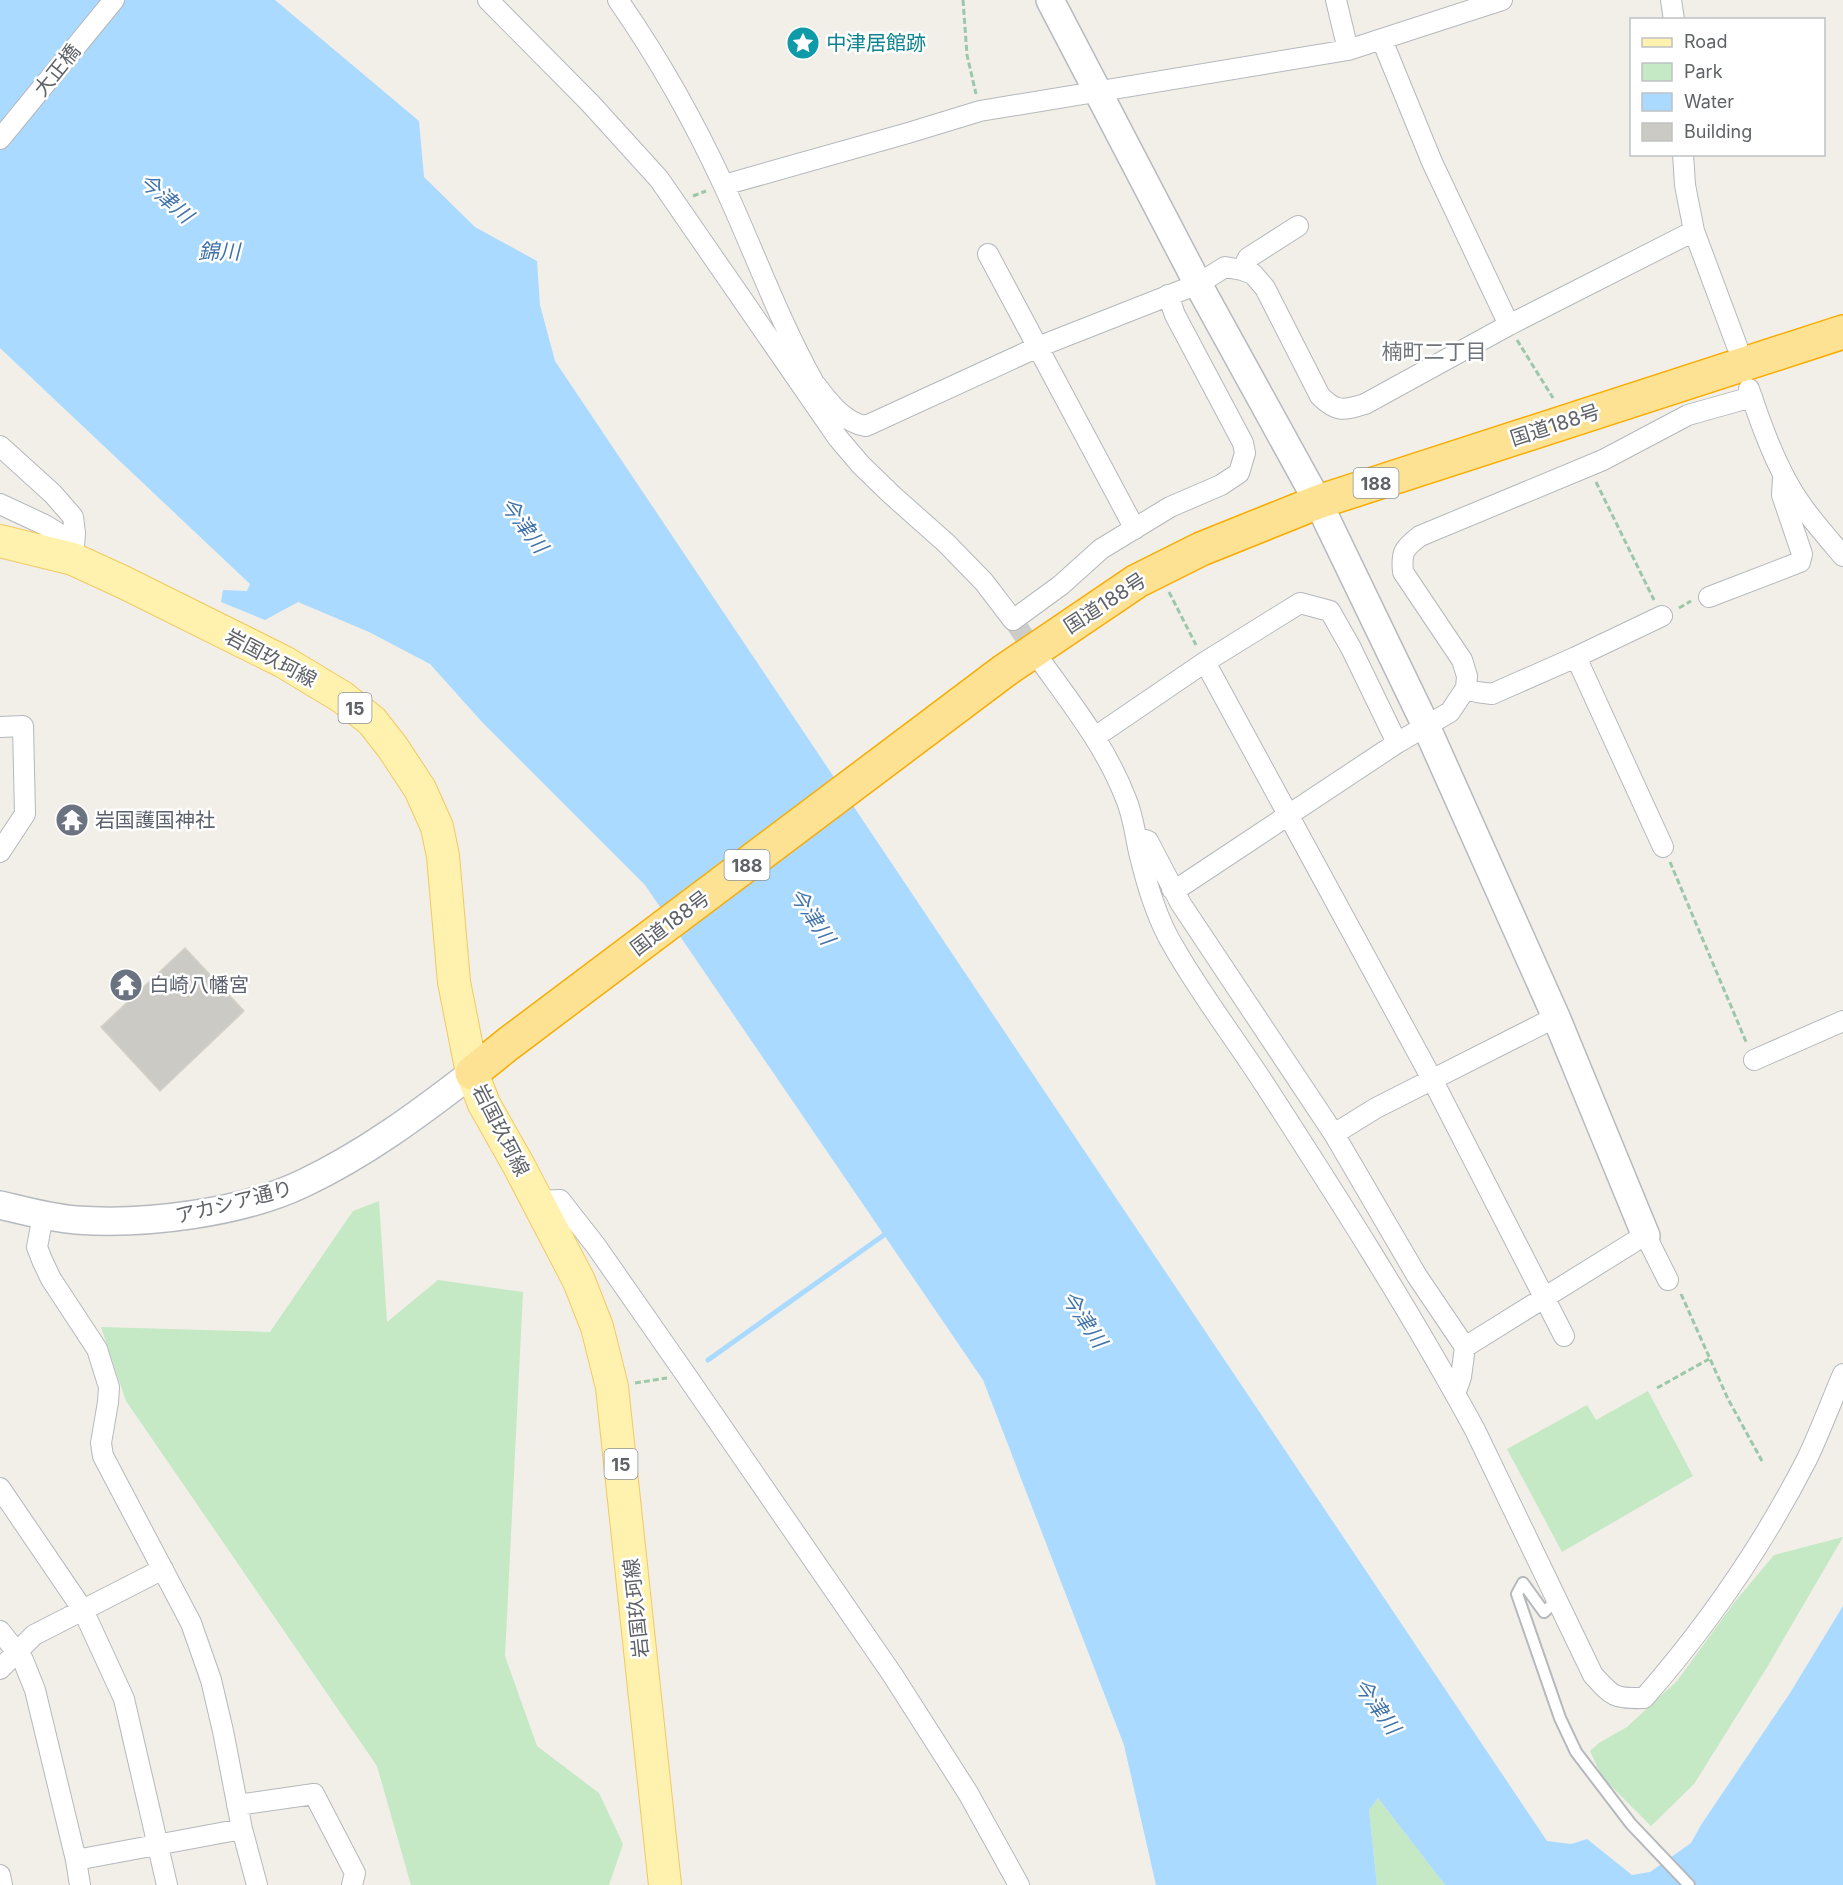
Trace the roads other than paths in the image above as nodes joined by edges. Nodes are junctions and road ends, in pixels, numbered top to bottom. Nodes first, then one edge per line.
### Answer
1 (114, 0) edge
2 (488, 0) edge
3 (618, 0) edge
4 (1050, 0) edge
5 (1336, 0) edge
6 (1502, 0) edge
7 (1671, 0) edge
8 (1674, 18) edge
9 (1382, 40) junction
10 (1348, 50) junction
11 (1098, 92) junction
12 (0, 139) edge
13 (1683, 156) edge
14 (724, 185) junction
15 (1298, 226) dead end
16 (1695, 231) junction
17 (988, 254) dead end
18 (1242, 270) junction
19 (1198, 284) junction
20 (1168, 295) junction
21 (1509, 325) junction
22 (1843, 332) edge
23 (1737, 346) dead end
24 (1038, 347) junction
25 (810, 386) junction
26 (0, 446) edge
27 (1783, 476) junction
28 (1318, 502) junction
29 (0, 504) edge
30 (1135, 529) junction
31 (0, 541) edge
32 (74, 551) junction
33 (1843, 556) edge
34 (1709, 597) road end
35 (1662, 616) road end
36 (1576, 657) junction
37 (1205, 662) junction
38 (1043, 664) tunnel mouth
39 (1466, 688) junction
40 (1426, 726) junction
41 (0, 727) edge
42 (1095, 737) junction
43 (1397, 743) junction
44 (1288, 816) junction
45 (1136, 837) junction
46 (1663, 847) road end
47 (0, 852) edge
48 (1173, 889) junction
49 (1556, 1017) junction
50 (1843, 1021) edge
51 (1754, 1060) road end
52 (472, 1073) junction
53 (1432, 1079) junction
54 (1334, 1134) junction
55 (537, 1201) junction
56 (0, 1205) edge
57 (43, 1216) junction
58 (1646, 1236) junction
59 (1668, 1280) road end
60 (1544, 1298) junction
61 (1564, 1336) dead end
62 (1465, 1347) junction
63 (1843, 1374) edge
64 (1455, 1394) junction
65 (0, 1488) edge
66 (163, 1569) junction
67 (1557, 1600) junction
68 (84, 1610) junction
69 (0, 1630) edge
70 (17, 1652) junction
71 (0, 1669) edge
72 (237, 1805) junction
73 (242, 1829) junction
74 (158, 1846) junction
75 (76, 1860) junction
76 (0, 1875) edge
77 (2, 1885) edge
78 (80, 1885) edge
79 (168, 1885) edge
80 (257, 1885) edge
81 (352, 1885) edge
82 (665, 1885) edge
83 (1018, 1885) edge
84 (1689, 1885) edge

1 - 12 street, 大正橋
2 - 25 street
3 - 14 street
4 - 11 street
5 - 10 street
6 - 9 street
7 - 8 street
9 - 10 street
9 - 21 street
10 - 11 street
11 - 14 street
11 - 19 street
13 - 16 street
14 - 25 street
15 - 18 street
16 - 21 street
16 - 23 street
17 - 24 street
18 - 19 street
18 - 21 street
19 - 20 street
19 - 28 street
20 - 24 street
20 - 30 street
22 - 28 highway, 国道188号 / 188
24 - 25 street
24 - 30 street
25 - 30 street
26 - 32 street
27 - 33 street
27 - 34 street
27 - 39 street
28 - 40 street
28 - 52 highway, 国道188号 / 188
29 - 32 street
31 - 32 main road, 岩国玖珂線 / 15
32 - 52 main road, 岩国玖珂線 / 15
35 - 36 street
36 - 39 street
36 - 46 street
37 - 42 street
37 - 43 street
37 - 44 street
38 - 42 street
39 - 40 street
40 - 43 street
40 - 49 street
41 - 47 street
42 - 45 street
43 - 44 street
44 - 48 street
44 - 53 street
45 - 48 street
45 - 64 street
48 - 54 street
49 - 53 street
49 - 58 street
50 - 51 street
52 - 55 main road, 岩国玖珂線 / 15
52 - 57 street, アカシア通り
53 - 54 street
53 - 60 street
54 - 62 street
55 - 82 main road, 岩国玖珂線 / 15
55 - 83 street
56 - 57 street, アカシア通り
57 - 66 street
58 - 59 street
58 - 60 street
60 - 61 street
60 - 62 street
62 - 64 street
63 - 67 street
64 - 67 street
65 - 68 street
66 - 68 street
66 - 72 street
67 - 84 lane
68 - 70 street
68 - 74 street
69 - 70 street
70 - 71 street
70 - 75 street
72 - 73 street
72 - 81 street
73 - 74 street
73 - 80 street
74 - 75 street
74 - 79 street
75 - 78 street
76 - 77 street

